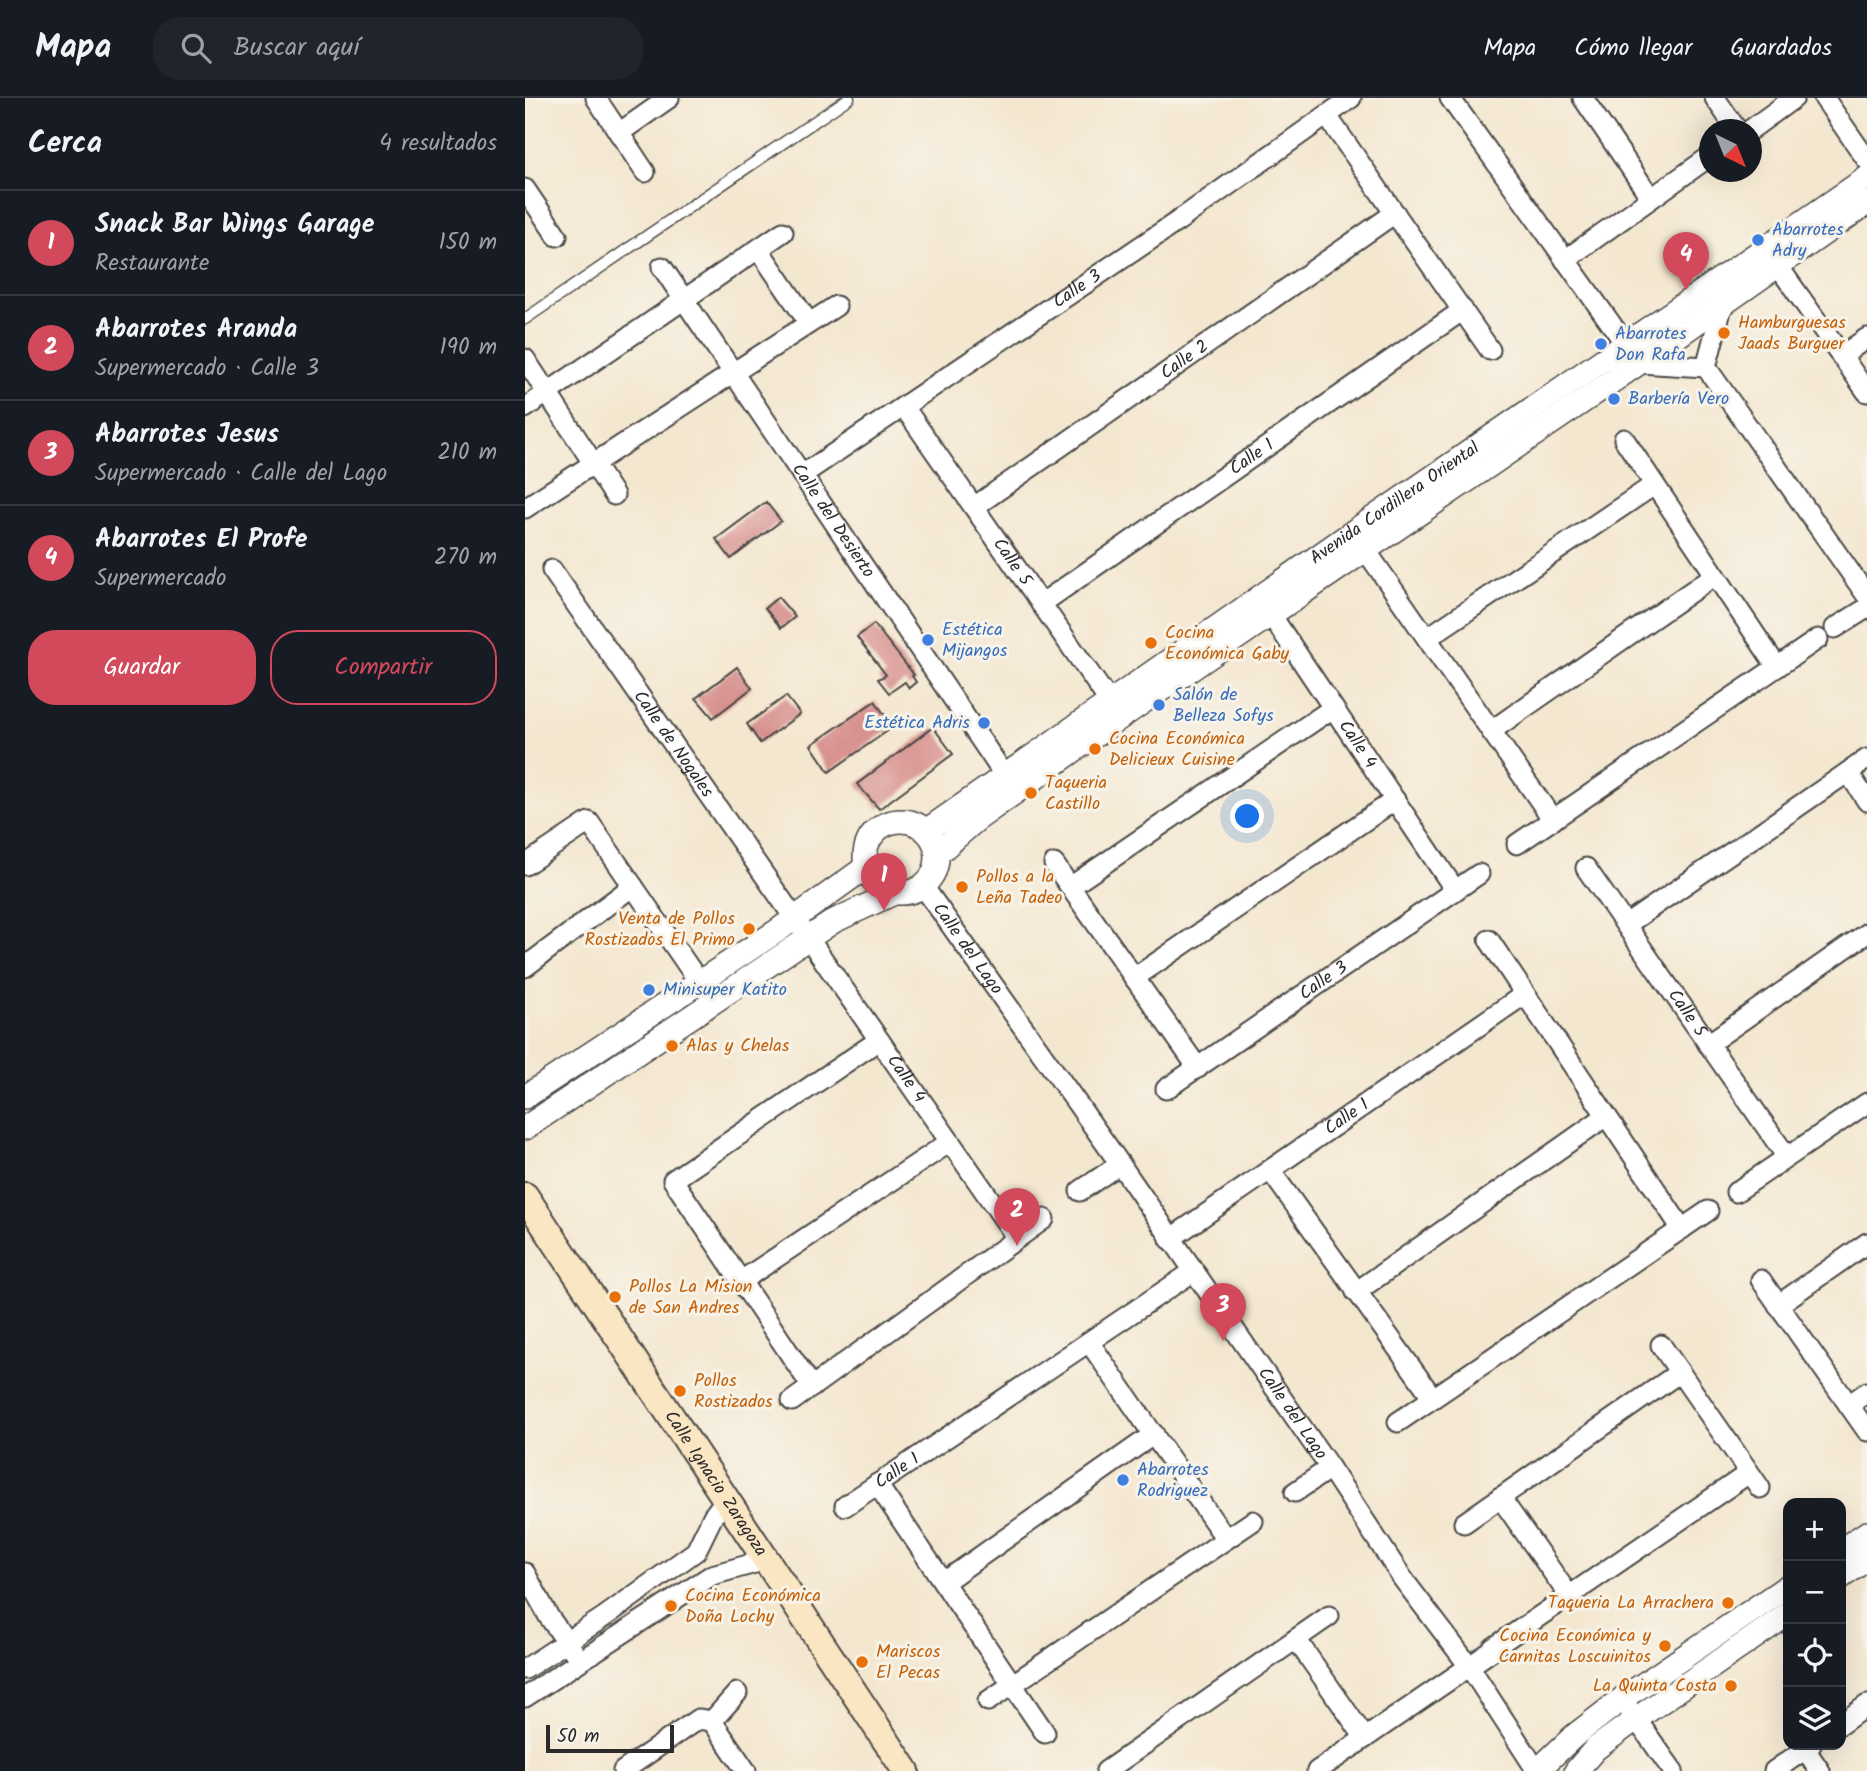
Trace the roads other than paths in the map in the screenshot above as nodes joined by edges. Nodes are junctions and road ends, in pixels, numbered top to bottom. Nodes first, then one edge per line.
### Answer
1 (596, 98) edge
2 (669, 98) edge
3 (849, 98) edge
4 (1351, 98) edge
5 (1450, 98) edge
6 (1583, 98) edge
7 (1715, 98) edge
8 (1794, 98) edge
9 (1824, 98) edge
10 (1327, 116) junction
11 (1729, 119) edge
12 (1762, 121) edge
13 (619, 133) junction
14 (1867, 160) edge
15 (1699, 165) edge
16 (645, 172) dead end
17 (1867, 178) edge
18 (525, 189) edge
19 (1651, 198) junction
20 (1867, 203) edge
21 (1395, 213) junction
22 (783, 232) dead end
23 (557, 236) dead end
24 (759, 250) junction
25 (1772, 257) junction
26 (1565, 260) junction
27 (662, 267) dead end
28 (683, 299) junction
29 (1723, 303) junction
30 (836, 306) dead end
31 (1463, 310) junction
32 (525, 319) edge
33 (809, 323) junction
34 (1867, 338) edge
35 (1490, 350) dead end
36 (1632, 354) junction
37 (1842, 356) junction
38 (525, 359) edge
39 (1706, 367) junction
40 (733, 373) junction
41 (1867, 392) edge
42 (547, 393) junction
43 (904, 407) junction
44 (525, 408) edge
45 (1624, 439) dead end
46 (594, 464) junction
47 (802, 475) junction
48 (1654, 485) junction
49 (614, 495) dead end
50 (974, 507) junction
51 (525, 508) edge
52 (1359, 541) junction
53 (552, 570) dead end
54 (1715, 575) junction
55 (1867, 596) edge
56 (1041, 604) junction
57 (1265, 607) junction
58 (1867, 608) edge
59 (1835, 628) dead end
60 (1427, 639) junction
61 (1818, 639) dead end
62 (1777, 667) junction
63 (1333, 708) junction
64 (1115, 709) junction
65 (1491, 731) junction
66 (1867, 759) edge
67 (1848, 772) junction
68 (1005, 776) junction
69 (1395, 800) junction
70 (1867, 801) edge
71 (1553, 820) junction
72 (926, 831) junction
73 (1517, 844) dead end
74 (937, 854) junction
75 (1054, 864) dead end
76 (525, 866) edge
77 (866, 867) junction
78 (1586, 868) dead end
79 (1479, 874) dead end
80 (633, 886) junction
81 (923, 887) junction
82 (1070, 887) junction
83 (1455, 890) junction
84 (894, 893) junction
85 (795, 919) junction
86 (1626, 925) junction
87 (1867, 933) edge
88 (808, 938) junction
89 (1489, 940) dead end
90 (525, 967) edge
91 (1134, 978) junction
92 (699, 982) junction
93 (1525, 994) junction
94 (879, 1040) junction
95 (1708, 1044) junction
96 (585, 1056) junction
97 (1198, 1068) junction
98 (599, 1079) junction
99 (1166, 1089) dead end
100 (525, 1097) edge
101 (1867, 1103) edge
102 (1607, 1116) junction
103 (525, 1128) edge
104 (950, 1142) junction
105 (1787, 1157) junction
106 (1120, 1164) junction
107 (1270, 1170) junction
108 (1080, 1191) dead end
109 (1736, 1192) dead end
110 (525, 1195) edge
111 (1709, 1211) dead end
112 (1044, 1219) dead end
113 (1682, 1229) junction
114 (1017, 1238) junction
115 (1170, 1239) junction
116 (1867, 1243) edge
117 (1194, 1272) junction
118 (1761, 1280) dead end
119 (741, 1281) junction
120 (1356, 1292) junction
121 (1778, 1304) junction
122 (1089, 1342) junction
123 (1661, 1345) dead end
124 (1680, 1372) junction
125 (812, 1387) junction
126 (1867, 1392) edge
127 (1433, 1398) junction
128 (792, 1401) dead end
129 (1849, 1405) junction
130 (1398, 1422) dead end
131 (1867, 1431) edge
132 (1154, 1434) junction
133 (1330, 1468) junction
134 (877, 1484) junction
135 (1295, 1492) dead end
136 (1500, 1497) junction
137 (726, 1499) junction
138 (845, 1506) dead end
139 (1253, 1521) dead end
140 (1464, 1523) dead end
141 (1867, 1533) edge
142 (1226, 1539) junction
143 (1846, 1547) edge
144 (696, 1551) junction
145 (1867, 1559) edge
146 (766, 1560) junction
147 (525, 1573) edge
148 (1846, 1574) edge
149 (712, 1575) junction
150 (944, 1582) junction
151 (1783, 1589) edge
152 (1570, 1597) junction
153 (1329, 1616) dead end
154 (1783, 1617) edge
155 (1296, 1639) junction
156 (567, 1642) junction
157 (580, 1661) junction
158 (1469, 1667) junction
159 (525, 1669) edge
160 (1012, 1685) junction
161 (737, 1693) dead end
162 (525, 1697) edge
163 (1622, 1699) junction
164 (988, 1701) dead end
165 (1867, 1705) edge
166 (1636, 1719) junction
167 (1846, 1720) edge
168 (712, 1721) junction
169 (1045, 1733) dead end
170 (1365, 1738) junction
171 (1804, 1750) edge
172 (1810, 1750) edge
173 (623, 1771) edge
174 (746, 1771) edge
175 (906, 1771) edge
176 (1105, 1771) edge
177 (1317, 1771) edge
178 (1537, 1771) edge
179 (1576, 1771) edge
180 (1673, 1771) edge
181 (1774, 1771) edge
182 (1820, 1771) edge

1 - 13 street
2 - 13 street
3 - 32 lane
4 - 10 street, Calle 3
5 - 26 street
6 - 19 street
7 - 11 street
8 - 12 street
9 - 14 street
10 - 21 street
10 - 43 street, Calle 3
13 - 16 street
15 - 19 street
17 - 25 street, Avenida Cordillera Oriental
18 - 23 street
19 - 26 street
20 - 25 street, Avenida Cordillera Oriental
21 - 31 street
21 - 50 street, Calle 2
22 - 24 street
24 - 28 street
24 - 33 street
25 - 29 street, Avenida Cordillera Oriental
25 - 36 street, Avenida Cordillera Oriental
25 - 37 street
26 - 36 street
27 - 28 street, Calle del Desierto
28 - 40 street, Calle del Desierto
28 - 42 street
29 - 36 street, Avenida Cordillera Oriental
29 - 39 street
30 - 33 street
31 - 35 street
31 - 56 street, Calle 1
33 - 40 street
34 - 37 street
36 - 39 street
36 - 52 street, Avenida Cordillera Oriental
37 - 41 street
38 - 42 street
39 - 55 street
40 - 46 street
40 - 47 street, Calle del Desierto
42 - 44 street
42 - 46 street
43 - 47 street, Calle 3
43 - 50 street, Calle 5
45 - 48 street
46 - 49 street
46 - 51 street
47 - 68 street, Calle del Desierto
48 - 54 street
48 - 60 street
50 - 56 street, Calle 5
52 - 57 street, Avenida Cordillera Oriental
52 - 60 street
53 - 85 street, Calle de Nogales
54 - 62 street
54 - 65 street
56 - 64 street, Calle 5
57 - 63 street, Calle 4
57 - 64 street, Avenida Cordillera Oriental
58 - 59 street
60 - 65 street
61 - 62 street
62 - 71 street
63 - 69 street, Calle 4
63 - 82 street
64 - 68 street, Avenida Cordillera Oriental
64 - 74 street, Avenida Cordillera Oriental
65 - 71 street
66 - 67 street
67 - 70 street
67 - 86 street
68 - 72 street, Avenida Cordillera Oriental
69 - 83 street, Calle 4
69 - 91 street
71 - 73 street
72 - 74 street
72 - 77 street
74 - 81 street
75 - 82 street
76 - 80 street
77 - 84 street
77 - 85 street
78 - 86 street, Calle 5
79 - 83 street, Calle 3
80 - 90 street
80 - 92 street
81 - 84 street
81 - 106 street, Calle del Lago
82 - 91 street
83 - 97 street, Calle 3
84 - 88 street
85 - 88 street, Calle 4
85 - 92 street
86 - 95 street, Calle 5
87 - 95 street
88 - 94 street, Calle 4
88 - 98 street
89 - 93 street
91 - 97 street
92 - 96 street
93 - 102 street
93 - 107 street, Calle 1
94 - 104 street, Calle 4
94 - 119 street
95 - 105 street, Calle 5
96 - 98 street
96 - 100 street
97 - 99 street, Calle 3
98 - 103 street
101 - 105 street
102 - 113 street
102 - 120 street
104 - 114 street, Calle 4
104 - 119 street
105 - 109 street
106 - 108 street
106 - 115 street, Calle del Lago
107 - 115 street, Calle 1
107 - 120 street
110 - 137 main road, Calle Ignacio Zaragoza
111 - 113 street
112 - 114 street
113 - 127 street
114 - 125 street
115 - 117 street, Calle del Lago
116 - 121 street
117 - 122 street, Calle 1
117 - 133 street, Calle del Lago
118 - 121 street
119 - 125 street
120 - 127 street
121 - 129 street
122 - 132 street
122 - 134 street, Calle 1
123 - 124 street
124 - 136 street
124 - 152 street
125 - 128 street
126 - 129 street
127 - 130 street
129 - 131 street
132 - 142 street
132 - 150 street
133 - 135 street
133 - 158 street, Calle del Lago
134 - 138 street, Calle 1
134 - 150 street
136 - 140 street
136 - 152 street
137 - 144 street
137 - 146 main road, Calle Ignacio Zaragoza
139 - 142 street
141 - 143 street
142 - 160 street
144 - 149 street
144 - 156 street
145 - 148 street
146 - 149 street
146 - 175 main road, Calle Ignacio Zaragoza
147 - 156 street
149 - 157 street
150 - 160 street
151 - 163 street
152 - 158 street
153 - 155 street
154 - 166 street
155 - 170 street
155 - 176 street
156 - 157 street
156 - 159 street
157 - 162 street
158 - 170 street
158 - 178 street, Calle del Lago
160 - 164 street
160 - 169 street
161 - 168 street
163 - 166 street
163 - 178 street
165 - 167 street
166 - 179 street
166 - 180 street
168 - 173 street
168 - 174 street
170 - 177 street
171 - 181 street
172 - 182 street

